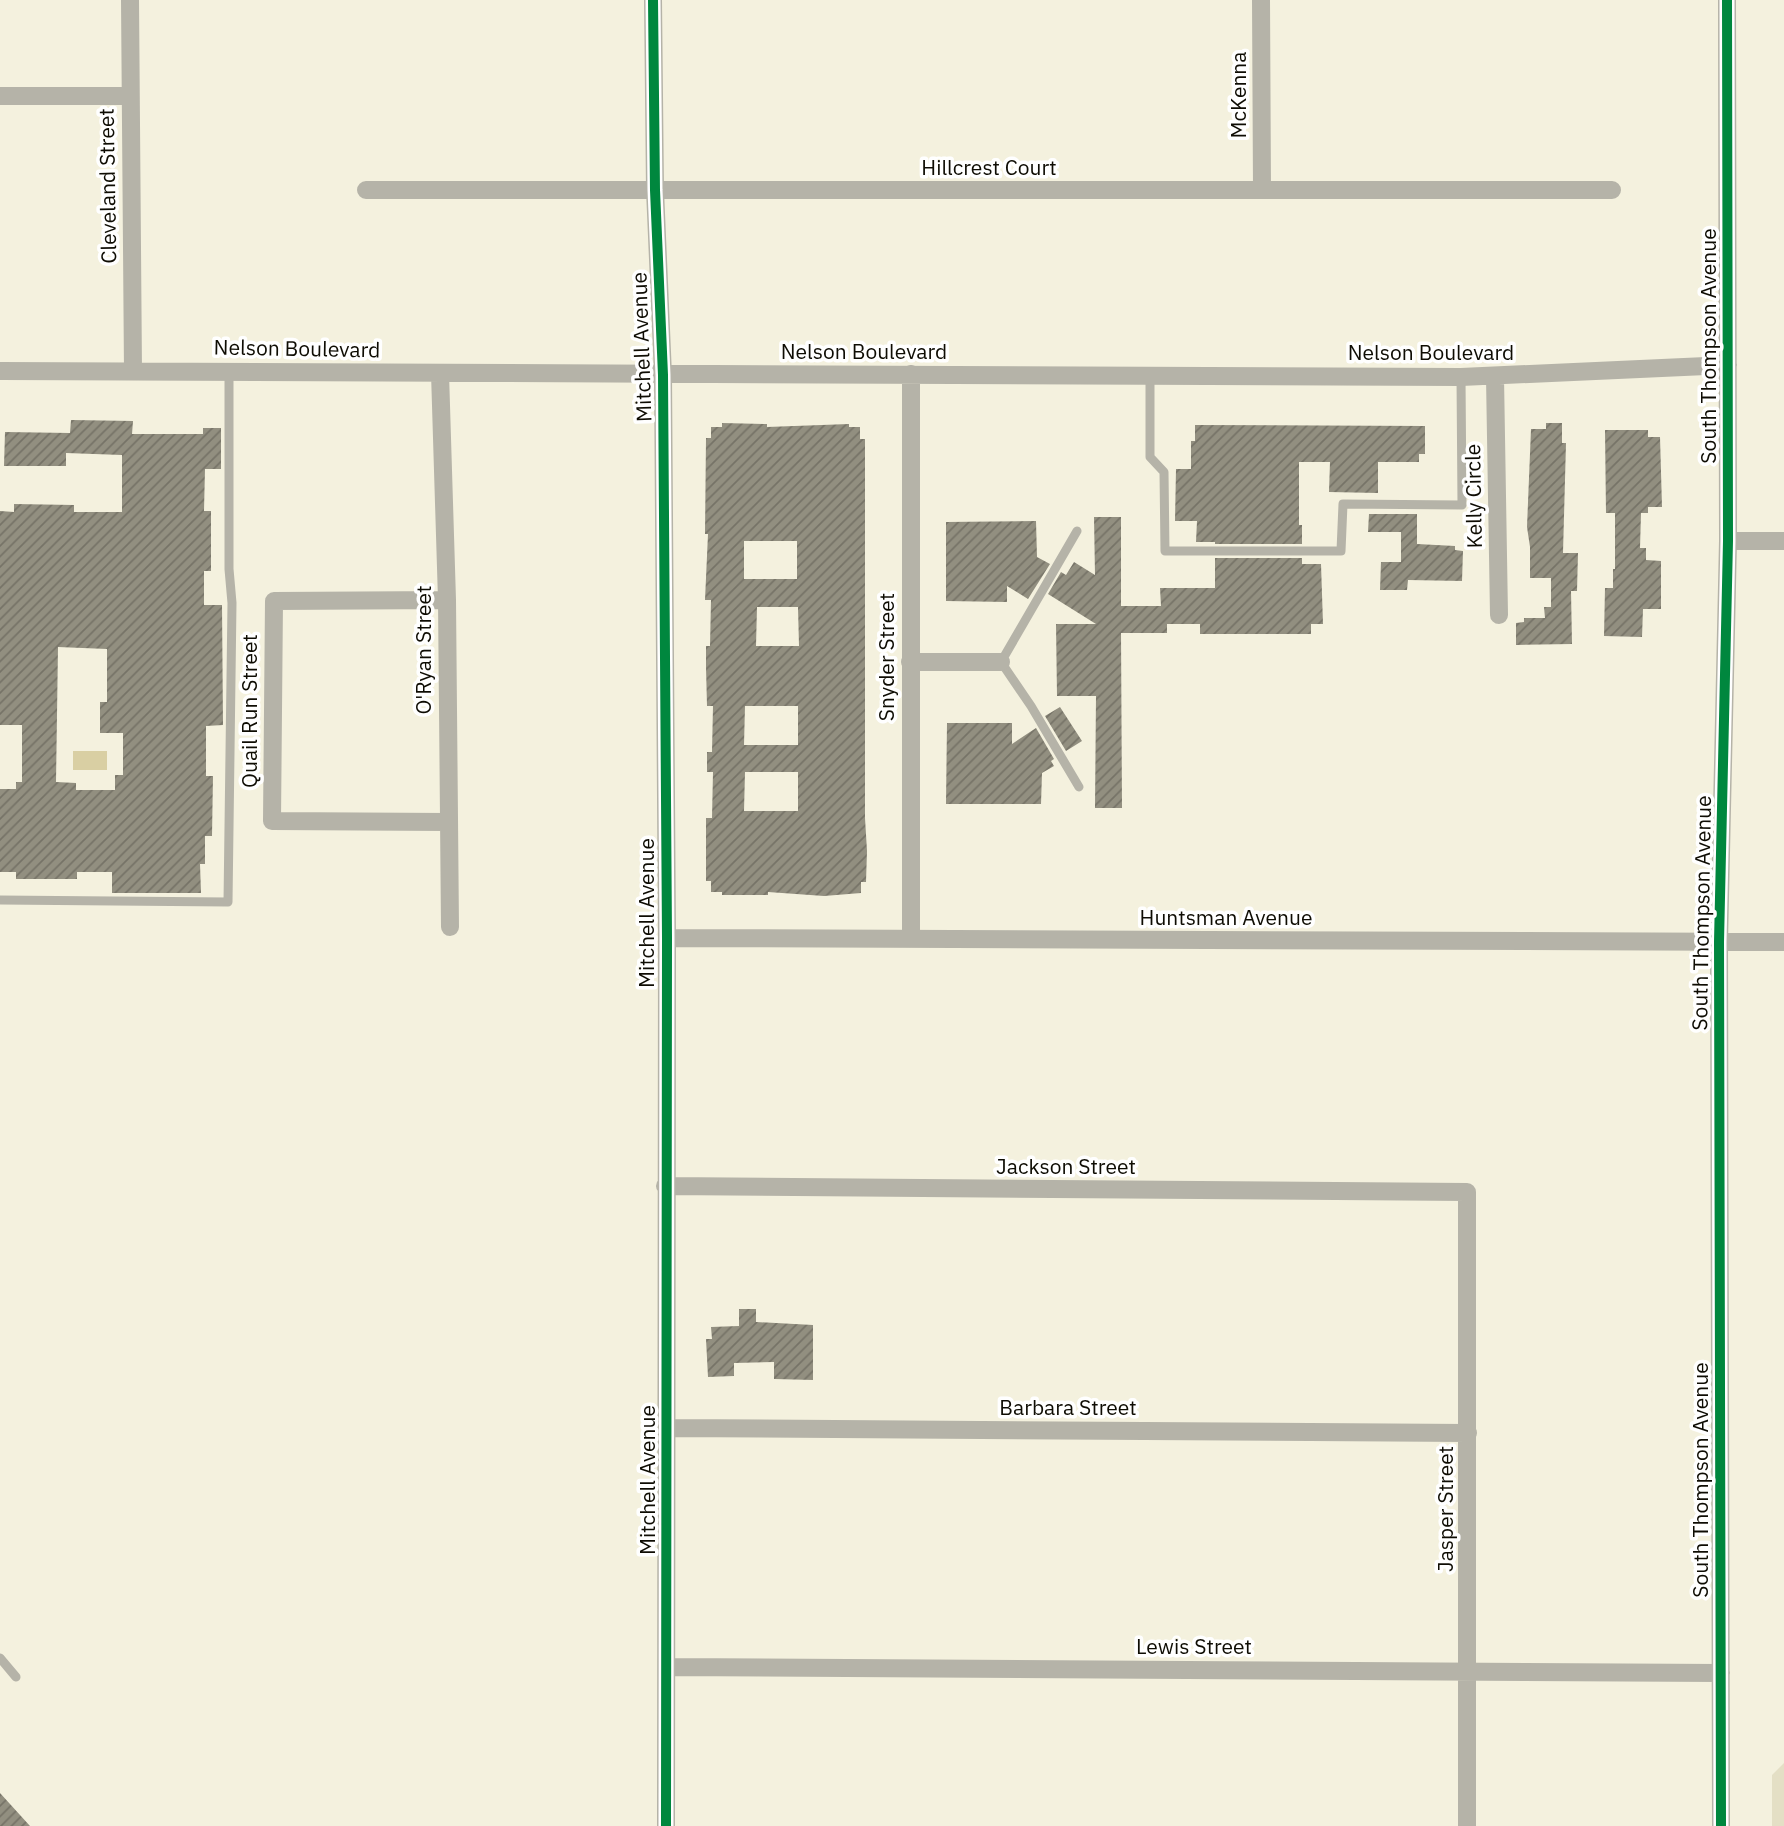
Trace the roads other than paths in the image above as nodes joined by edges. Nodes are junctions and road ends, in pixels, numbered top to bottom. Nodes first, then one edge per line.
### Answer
1 (130, 0) edge
2 (653, 0) edge
3 (1261, 0) edge
4 (1727, 0) edge
5 (0, 96) edge
6 (130, 96) junction
7 (366, 190) dead end
8 (655, 190) junction
9 (1262, 190) junction
10 (1612, 190) dead end
11 (1728, 365) junction
12 (0, 371) edge
13 (133, 371) junction
14 (229, 372) junction
15 (440, 373) junction
16 (911, 374) junction
17 (663, 375) junction
18 (1150, 375) junction
19 (1461, 377) junction
20 (1495, 377) junction
21 (1077, 531) dead end
22 (1728, 541) junction
23 (1784, 541) edge
24 (447, 600) junction
25 (1499, 615) dead end
26 (910, 662) junction
27 (1001, 662) junction
28 (1079, 788) dead end
29 (447, 822) junction
30 (0, 900) edge
31 (450, 927) dead end
32 (667, 938) junction
33 (911, 939) junction
34 (1720, 942) junction
35 (1784, 942) edge
36 (665, 1186) junction
37 (1467, 1192) joint
38 (668, 1428) junction
39 (1468, 1433) junction
40 (0, 1658) edge
41 (668, 1667) junction
42 (1469, 1671) junction
43 (1721, 1673) junction
44 (16, 1677) dead end
45 (666, 1826) edge
46 (1467, 1826) edge
47 (1721, 1826) edge

1 - 6 street, Cleveland Street
2 - 8 street, Mitchell Avenue
3 - 9 street, McKenna
4 - 11 street, South Thompson Avenue
5 - 6 street
6 - 13 street, Cleveland Street
7 - 8 street, Hillcrest Court
8 - 9 street, Hillcrest Court
8 - 17 street, Mitchell Avenue
9 - 10 street, Hillcrest Court
11 - 20 street, Nelson Boulevard
11 - 22 street, South Thompson Avenue
12 - 13 street, Nelson Boulevard
13 - 14 street, Nelson Boulevard
14 - 15 street, Nelson Boulevard
14 - 30 lane
15 - 17 street, Nelson Boulevard
15 - 24 street, O'Ryan Street
16 - 17 street, Nelson Boulevard
16 - 18 street, Nelson Boulevard
16 - 26 street, Snyder Street
17 - 32 street, Mitchell Avenue
18 - 19 street, Nelson Boulevard
18 - 19 lane
19 - 20 street, Nelson Boulevard
20 - 25 street, Kelly Circle
21 - 27 lane
22 - 23 street
22 - 34 street, South Thompson Avenue
24 - 29 street, O'Ryan Street
24 - 29 street, Quail Run Street
26 - 27 street
26 - 33 street, Snyder Street
27 - 28 lane
29 - 31 street, O'Ryan Street
32 - 33 street, Huntsman Avenue
32 - 36 street, Mitchell Avenue
33 - 34 street, Huntsman Avenue
34 - 35 street, Huntsman Avenue
34 - 43 street, South Thompson Avenue
36 - 37 street, Jackson Street
36 - 38 street, Mitchell Avenue
37 - 39 street, Jasper Street
38 - 39 street, Barbara Street
38 - 41 street, Mitchell Avenue
39 - 42 street, Jasper Street
40 - 44 lane
41 - 42 street, Lewis Street
41 - 45 street, Mitchell Avenue
42 - 43 street, Lewis Street
42 - 46 street, Jasper Street
43 - 47 street, South Thompson Avenue

